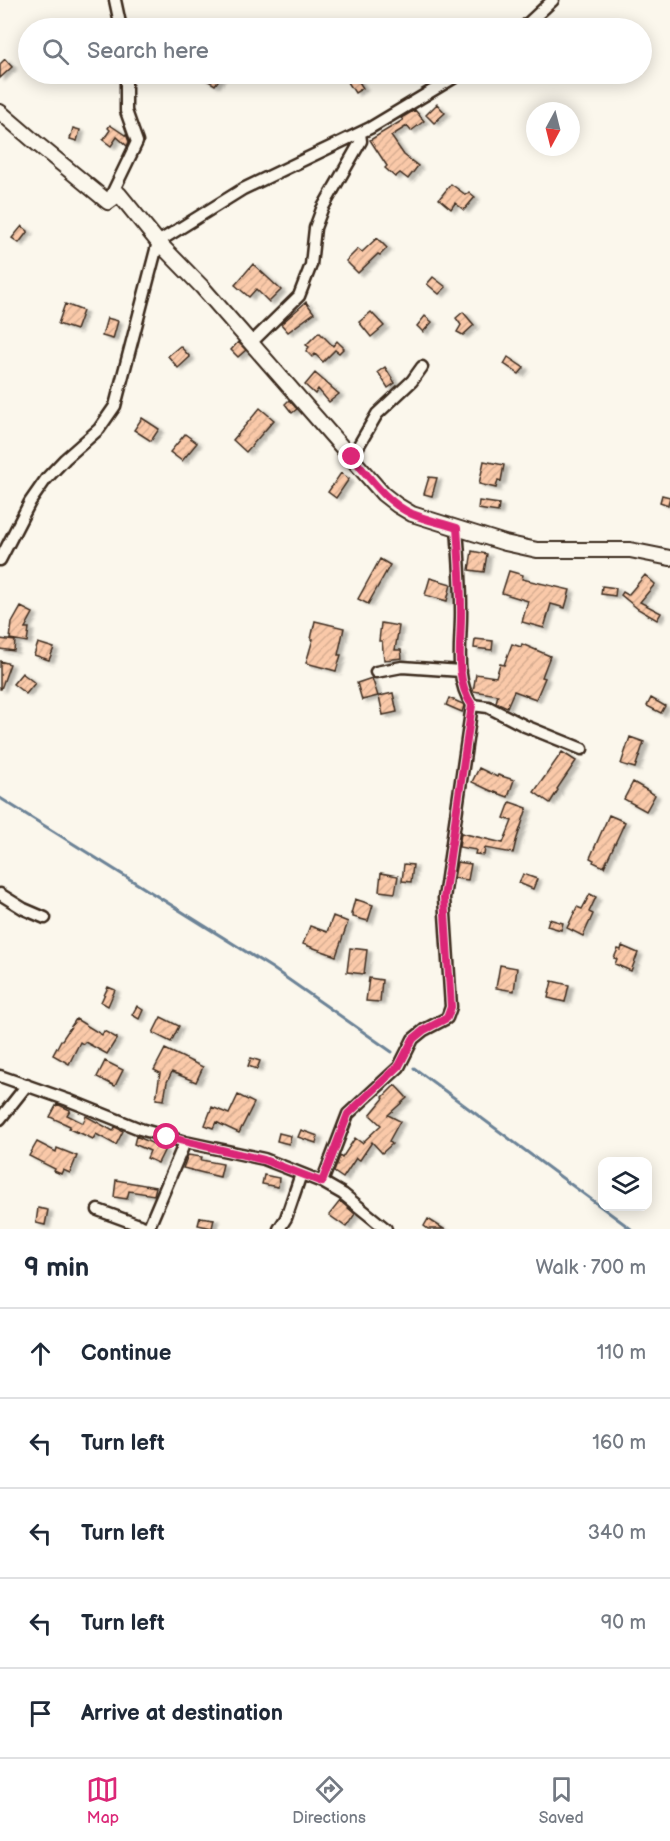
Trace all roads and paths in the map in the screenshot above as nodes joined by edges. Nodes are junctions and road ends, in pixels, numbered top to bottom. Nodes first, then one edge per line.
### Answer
1 (115, 0) edge
2 (553, 0) edge
3 (119, 18) edge
4 (534, 18) edge
5 (126, 84) edge
6 (443, 84) edge
7 (0, 112) edge
8 (360, 133) junction
9 (108, 202) junction
10 (158, 242) junction
11 (251, 343) junction
12 (423, 367) dead end
13 (352, 457) junction
14 (457, 528) junction
15 (670, 558) edge
16 (0, 560) edge
17 (460, 671) junction
18 (376, 672) dead end
19 (472, 705) junction
20 (582, 749) dead end
21 (0, 894) edge
22 (45, 918) dead end
23 (0, 1076) edge
24 (27, 1085) junction
25 (0, 1119) edge
26 (185, 1142) junction
27 (301, 1174) junction
28 (322, 1182) junction
29 (98, 1210) dead end
30 (149, 1229) edge
31 (279, 1229) edge
32 (386, 1229) edge

1 - 3 street
2 - 4 street
5 - 9 street
6 - 8 street
7 - 9 street
8 - 10 street
8 - 11 street
9 - 10 street
10 - 11 street
10 - 16 street
11 - 13 street
12 - 13 street
13 - 14 street
14 - 15 street
14 - 17 street
17 - 18 street
17 - 19 street
19 - 20 street
19 - 28 street
21 - 22 street
23 - 24 street
24 - 25 street
24 - 26 street
26 - 27 street
26 - 30 street
27 - 28 street
27 - 31 street
28 - 32 street
29 - 30 street

